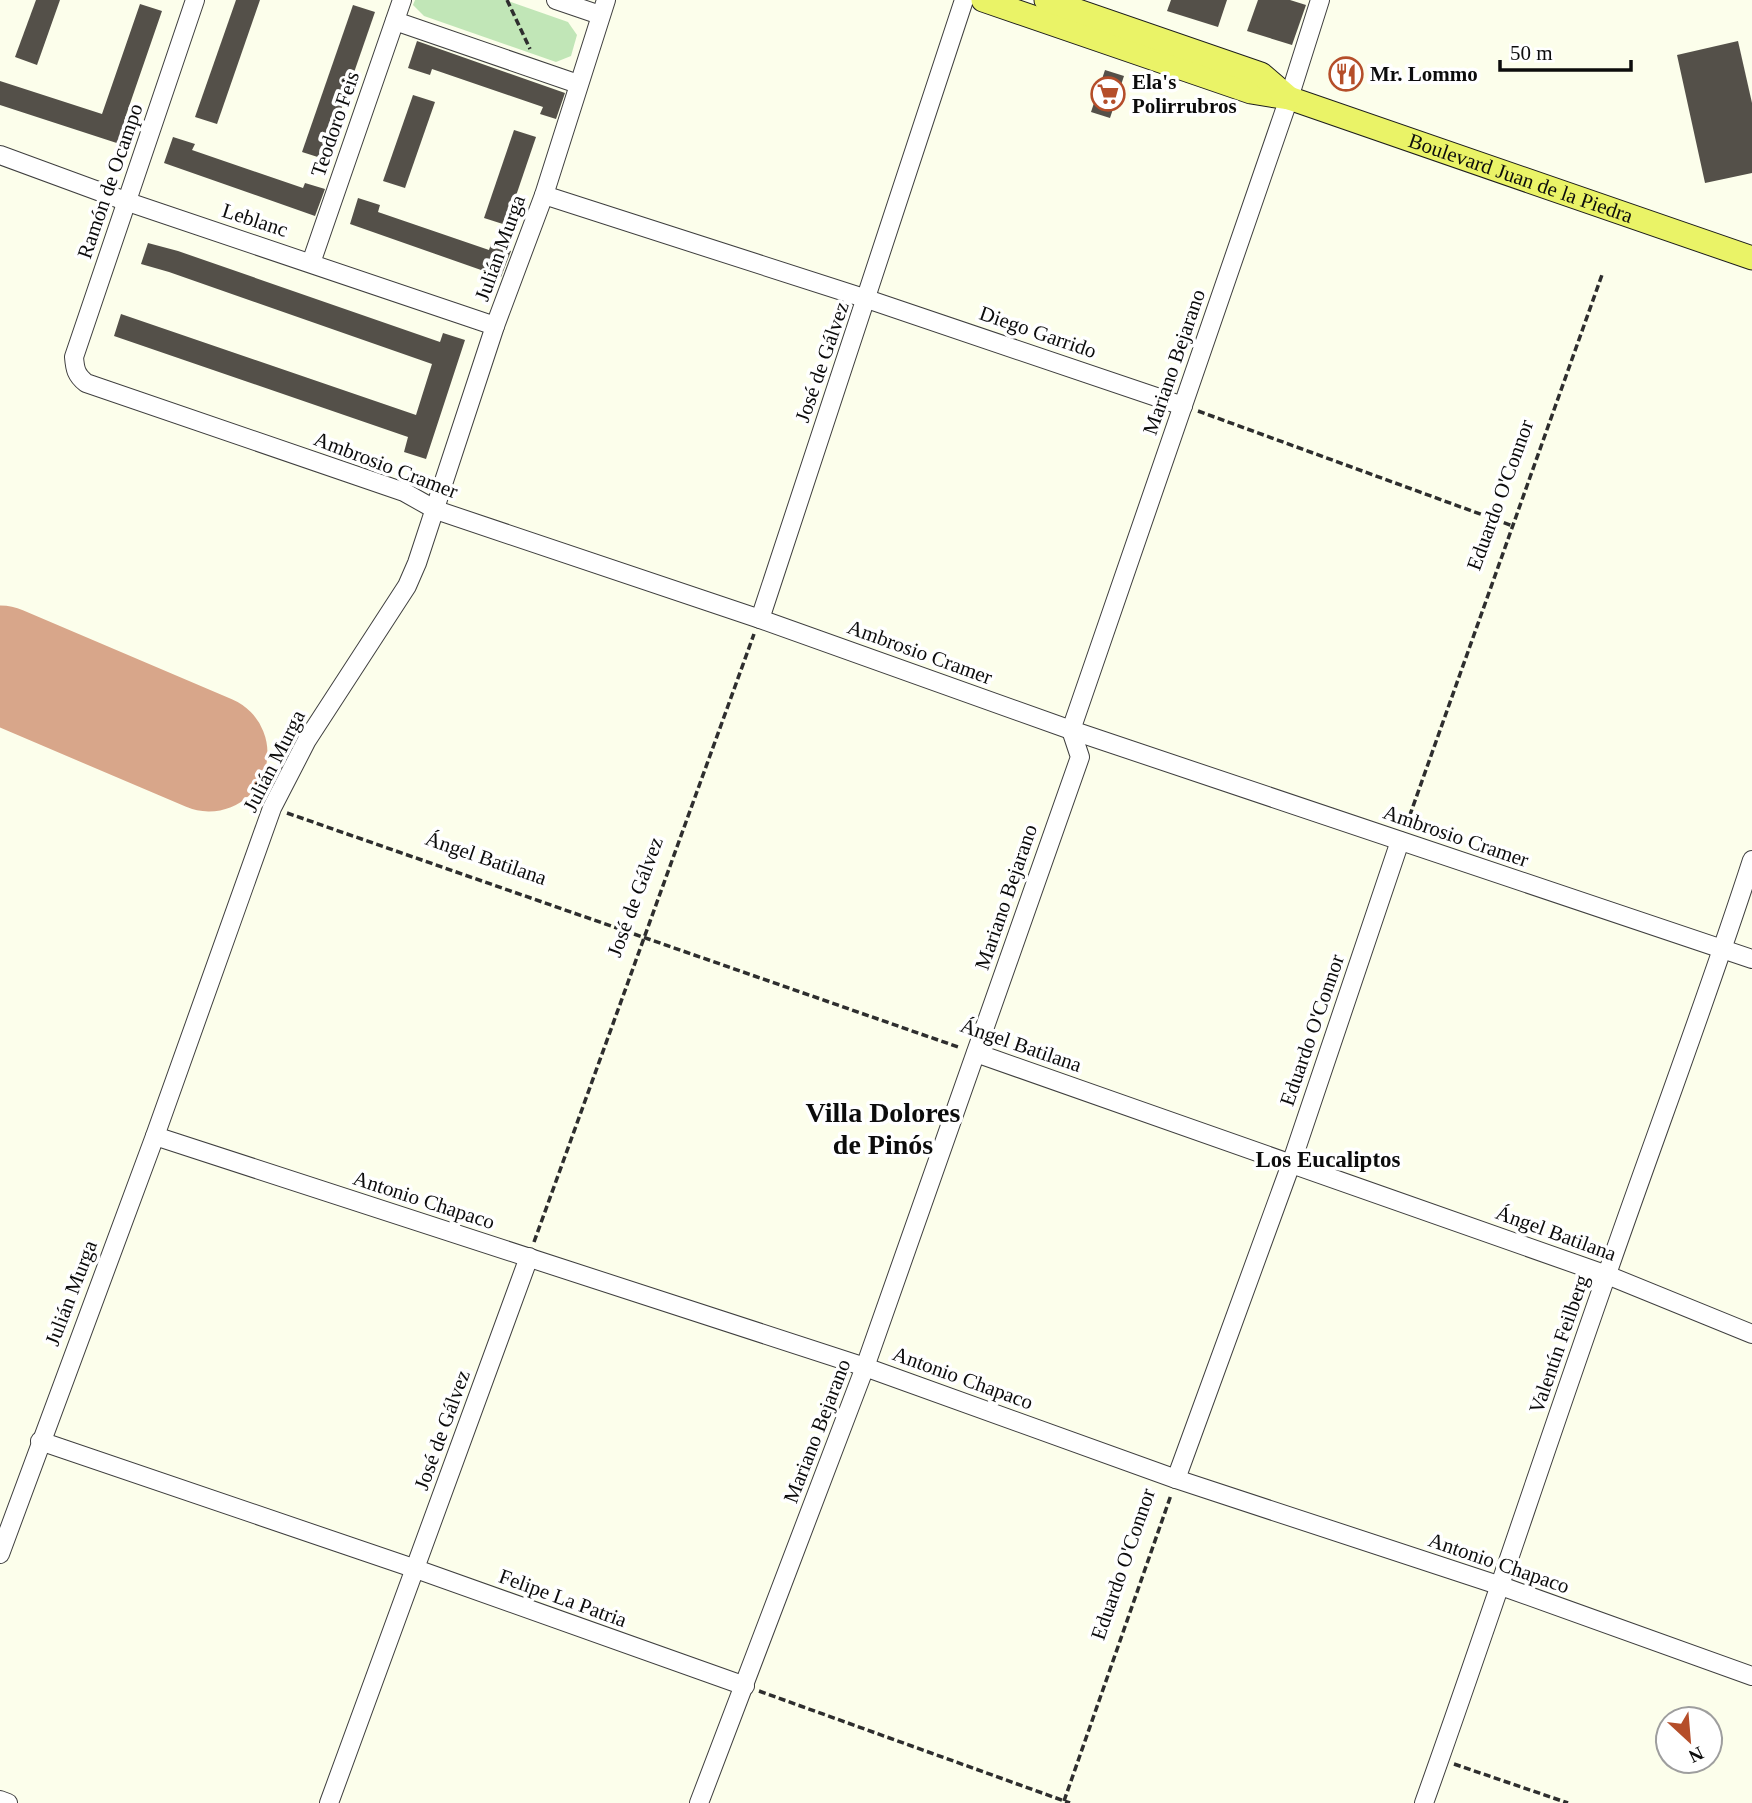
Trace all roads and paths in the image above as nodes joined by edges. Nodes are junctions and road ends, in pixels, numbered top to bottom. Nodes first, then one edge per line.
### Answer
1 (195, 0) edge
2 (402, 0) edge
3 (507, 0) edge
4 (556, 0) edge
5 (964, 0) edge
6 (984, 0) edge
7 (1046, 0) edge
8 (1320, 0) edge
9 (603, 8) edge
10 (395, 21) junction
11 (541, 71) junction
12 (578, 84) junction
13 (1289, 98) junction
14 (0, 155) edge
15 (544, 195) junction
16 (128, 202) junction
17 (1752, 258) edge
18 (311, 263) junction
19 (1604, 272) dead end
20 (867, 299) junction
21 (495, 326) junction
22 (79, 377) joint
23 (1183, 406) junction
24 (436, 510) junction
25 (1513, 526) junction
26 (760, 618) junction
27 (1071, 730) junction
28 (272, 808) junction
29 (1400, 841) junction
30 (1752, 860) edge
31 (645, 938) junction
32 (1723, 949) junction
33 (1752, 959) edge
34 (976, 1053) junction
35 (155, 1136) junction
36 (1291, 1164) junction
37 (529, 1257) junction
38 (1606, 1275) junction
39 (1752, 1334) edge
40 (865, 1367) junction
41 (40, 1441) junction
42 (1176, 1479) junction
43 (0, 1553) edge
44 (415, 1569) junction
45 (1501, 1586) junction
46 (1752, 1676) edge
47 (745, 1686) junction
48 (1439, 1759) junction
49 (0, 1800) edge
50 (1064, 1802) edge
51 (8, 1803) edge
52 (329, 1803) edge
53 (699, 1803) edge
54 (1070, 1803) edge
55 (1423, 1803) edge
56 (1568, 1803) edge

1 - 16 street, Ramón de Ocampo
2 - 10 street, Teodoro Feis
3 - 11 path
4 - 9 street
5 - 20 street, José de Gálvez
6 - 13 main road, Boulevard Juan de la Piedra
7 - 13 main road, Boulevard Juan de la Piedra
8 - 13 street, Mariano Bejarano
9 - 12 street, Julián Murga
10 - 11 street
10 - 18 street, Teodoro Feis
11 - 12 street
12 - 15 street, Julián Murga
13 - 17 main road, Boulevard Juan de la Piedra
13 - 23 street, Mariano Bejarano
14 - 16 street, Leblanc
15 - 20 street, Diego Garrido
15 - 21 street, Julián Murga
16 - 18 street, Leblanc
16 - 22 street, Ramón de Ocampo
18 - 21 street, Leblanc
19 - 25 path, Eduardo O'Connor
20 - 23 street, Diego Garrido
20 - 26 street, José de Gálvez
21 - 24 street, Julián Murga
22 - 24 street, Ambrosio Cramer
23 - 25 path
23 - 27 street, Mariano Bejarano
24 - 26 street, Ambrosio Cramer
24 - 28 street, Julián Murga
25 - 29 path, Eduardo O'Connor
26 - 27 street, Ambrosio Cramer
26 - 31 path, José de Gálvez
27 - 29 street, Ambrosio Cramer
27 - 34 street, Mariano Bejarano
28 - 31 path, Ángel Batilana
28 - 35 street, Julián Murga
29 - 32 street, Ambrosio Cramer
29 - 36 street, Eduardo O'Connor
30 - 32 street, Valentín Feilberg
31 - 34 path, Ángel Batilana
31 - 37 path, José de Gálvez
32 - 33 street, Ambrosio Cramer
32 - 38 street, Valentín Feilberg
34 - 36 street, Ángel Batilana
34 - 40 street, Mariano Bejarano
35 - 37 street, Antonio Chapaco
35 - 41 street, Julián Murga
36 - 38 street, Ángel Batilana
36 - 42 street, Eduardo O'Connor
37 - 40 street, Antonio Chapaco
37 - 44 street, José de Gálvez
38 - 39 street, Ángel Batilana
38 - 45 street, Valentín Feilberg
40 - 42 street, Antonio Chapaco
40 - 47 street, Mariano Bejarano
41 - 43 street, Julián Murga
41 - 44 street, Felipe La Patria
42 - 45 street, Antonio Chapaco
42 - 50 path, Eduardo O'Connor
44 - 47 street, Felipe La Patria
44 - 52 street, José de Gálvez
45 - 46 street, Antonio Chapaco
45 - 48 street, Valentín Feilberg
47 - 50 path
47 - 53 street, Mariano Bejarano
48 - 55 street, Valentín Feilberg
48 - 56 path
49 - 51 street
50 - 54 path

